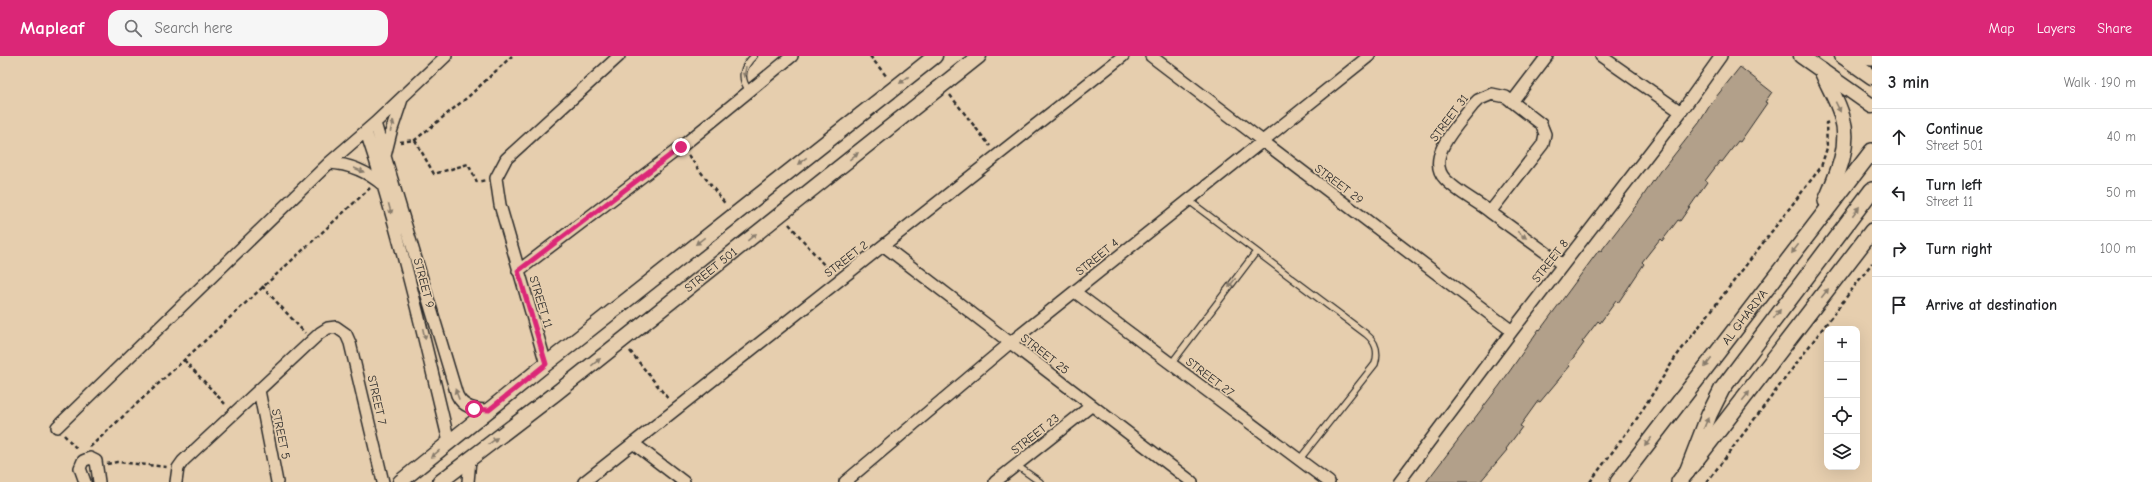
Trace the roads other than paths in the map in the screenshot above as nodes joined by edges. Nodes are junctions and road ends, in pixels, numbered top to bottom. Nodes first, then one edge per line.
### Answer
1 (446, 56) edge
2 (618, 56) edge
3 (754, 56) edge
4 (792, 56) edge
5 (935, 56) edge
6 (979, 56) edge
7 (1123, 56) edge
8 (1151, 56) edge
9 (1369, 56) edge
10 (1547, 56) edge
11 (1601, 56) edge
12 (1721, 56) edge
13 (1801, 56) edge
14 (1842, 56) edge
15 (1857, 56) edge
16 (1872, 58) edge
17 (1822, 71) junction
18 (1872, 77) edge
19 (749, 90) junction
20 (403, 96) junction
21 (1512, 102) junction
22 (1872, 106) edge
23 (1681, 112) junction
24 (375, 123) junction
25 (366, 132) junction
26 (1262, 143) junction
27 (1872, 151) edge
28 (385, 156) junction
29 (328, 163) junction
30 (381, 184) junction
31 (1872, 190) edge
32 (1187, 200) junction
33 (1490, 212) junction
34 (1819, 218) junction
35 (1872, 232) edge
36 (884, 246) junction
37 (1256, 252) junction
38 (1563, 265) junction
39 (518, 271) junction
40 (1075, 292) junction
41 (1512, 331) junction
42 (1010, 343) junction
43 (546, 364) junction
44 (1171, 364) junction
45 (259, 390) junction
46 (1090, 406) junction
47 (489, 410) junction
48 (57, 426) road end
49 (449, 442) junction
50 (632, 443) junction
51 (470, 459) junction
52 (1299, 460) junction
53 (1016, 465) junction
54 (1683, 477) edge
55 (442, 481) edge
56 (85, 482) edge
57 (99, 482) edge
58 (176, 482) edge
59 (277, 482) edge
60 (383, 482) edge
61 (400, 482) edge
62 (468, 482) edge
63 (584, 482) edge
64 (684, 482) edge
65 (845, 482) edge
66 (995, 482) edge
67 (1040, 482) edge
68 (1192, 482) edge
69 (1329, 482) edge
70 (1399, 482) edge
71 (1618, 482) edge

1 - 20 street
2 - 39 street, STREET 11
3 -> 19 lane
4 - 19 street
5 -> 43 street
51 -> 6 street, STREET 501
7 - 36 street, STREET 2
8 - 26 street, STREET 29
9 - 26 street, STREET 4
10 - 21 street
11 - 23 street
12 - 23 street, STREET 8
13 - 17 street
14 - 18 street
15 - 16 main road
17 - 22 street
17 -> 34 main road
19 - 39 street
20 - 24 street
28 -> 20 street
21 - 33 street, STREET 31
21 - 33 street, STREET 31
23 - 38 street, STREET 8
24 - 25 street
24 - 28 street, STREET 9
25 - 29 street
25 - 30 street, STREET 9
26 - 32 street, STREET 4
26 - 41 street, STREET 29
27 - 34 main road, AL GHARIYA
47 -> 28 street, STREET 9
29 -> 30 street
29 - 48 street
30 -> 49 street, STREET 9
54 -> 31 main road
32 - 37 lane
32 - 40 street, STREET 4
33 -> 38 street, STREET 31
34 -> 71 main road, AL GHARIYA
54 -> 35 main road
36 - 42 street, STREET 25
36 - 50 street, STREET 2
37 -> 44 lane
37 - 52 lane
38 - 41 street, STREET 8
39 - 43 street, STREET 11
40 - 42 street, STREET 4
40 - 44 street, STREET 27
41 - 70 street, STREET 8
42 - 46 street, STREET 25
42 - 65 street, STREET 4
43 - 47 street
44 - 52 street, STREET 27
45 - 58 street
45 - 59 street, STREET 5
45 - 60 street, STREET 7
46 - 53 street, STREET 23
46 - 68 street, STREET 25
47 - 49 street
49 -> 61 street
50 - 63 street, STREET 2
50 - 64 street
51 - 55 street, STREET 501
51 - 62 street
52 - 69 street, STREET 27
53 - 66 street, STREET 23
53 - 67 lane
56 - 57 street

